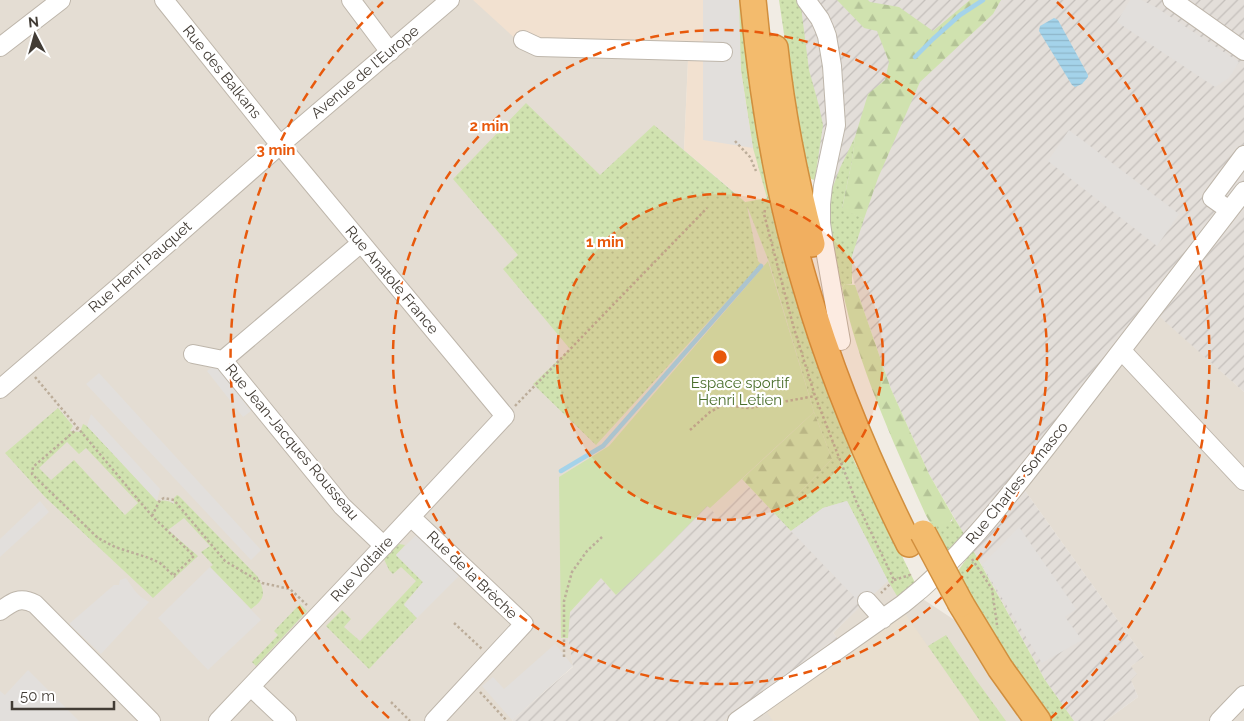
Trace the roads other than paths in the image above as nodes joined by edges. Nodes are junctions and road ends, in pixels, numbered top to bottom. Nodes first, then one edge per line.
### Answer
1 (61, 0) edge
2 (164, 0) edge
3 (351, 0) edge
4 (450, 0) edge
5 (753, 0) edge
6 (770, 0) edge
7 (806, 0) edge
8 (1172, 0) edge
9 (523, 40) dead end
10 (0, 46) edge
11 (1244, 51) edge
12 (390, 52) junction
13 (723, 52) dead end
14 (280, 145) junction
15 (1244, 155) edge
16 (1244, 191) edge
17 (1230, 210) junction
18 (361, 243) junction
19 (841, 341) junction
20 (1122, 351) junction
21 (194, 354) dead end
22 (223, 360) junction
23 (0, 389) edge
24 (505, 416) joint
25 (1244, 481) edge
26 (411, 517) junction
27 (916, 539) junction
28 (384, 546) junction
29 (867, 601) dead end
30 (954, 608) junction
31 (0, 610) edge
32 (883, 619) junction
33 (251, 687) junction
34 (1244, 695) edge
35 (151, 721) edge
36 (218, 721) edge
37 (287, 721) edge
38 (434, 721) edge
39 (737, 721) edge
40 (1017, 721) edge
41 (1038, 721) edge
42 (1219, 721) edge

1 - 10 street
2 - 14 street, Rue des Balkans
3 - 12 street
4 - 12 street, Avenue de l'Europe
5 - 27 highway
6 - 19 highway
7 - 19 street
8 - 11 street
9 - 13 street
12 - 14 street, Avenue de l'Europe
14 - 18 street, Rue Anatole France
14 - 23 street, Rue Henri Pauquet
15 - 17 street
16 - 17 street, Rue Charles Somasco
17 - 20 street, Rue Charles Somasco
18 - 22 street, Rue Jean-Jacques Rousseau
18 - 24 street, Rue Anatole France
19 - 27 highway
20 - 25 street
20 - 32 street, Rue Charles Somasco
21 - 22 street, Rue Jean-Jacques Rousseau
22 - 28 street, Rue Jean-Jacques Rousseau
24 - 26 street, Rue Voltaire
26 - 28 street, Rue Voltaire
26 - 38 street, Rue de la Brèche
27 - 30 highway, bridge
28 - 33 street, Rue Voltaire
29 - 32 street
30 - 40 highway
30 - 41 highway
31 - 35 street
32 - 39 street, Rue Charles Somasco
33 - 36 street, Rue Voltaire
33 - 37 street
34 - 42 street

